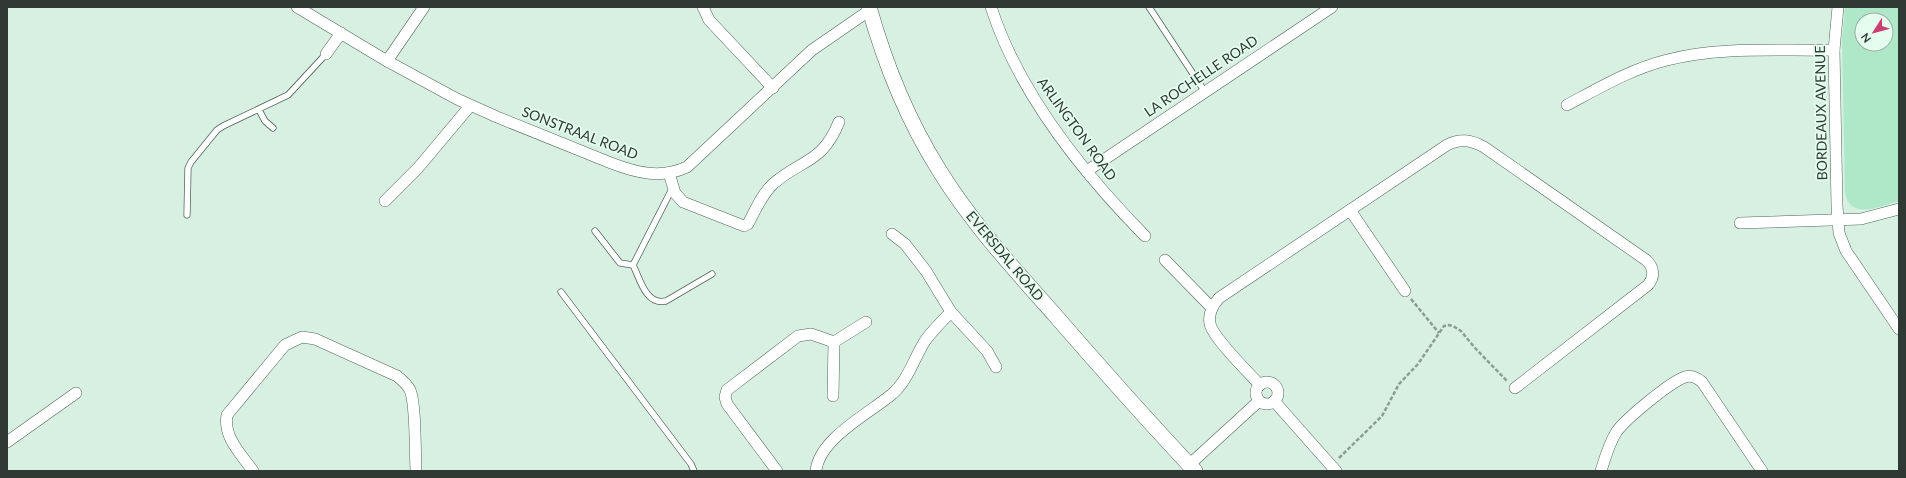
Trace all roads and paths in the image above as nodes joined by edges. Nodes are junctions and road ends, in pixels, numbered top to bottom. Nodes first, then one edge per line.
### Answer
1 (297, 7) edge
2 (424, 7) edge
3 (703, 7) edge
4 (991, 7) edge
5 (1149, 7) edge
6 (1332, 7) edge
7 (1838, 7) edge
8 (869, 9) edge
9 (341, 33) junction
10 (1834, 50) junction
11 (326, 54) joint
12 (387, 61) junction
13 (773, 88) junction
14 (1205, 92) junction
15 (1567, 105) dead end
16 (470, 106) junction
17 (259, 110) junction
18 (839, 122) dead end
19 (273, 128) dead end
20 (1087, 170) junction
21 (669, 173) junction
22 (673, 187) junction
23 (385, 201) dead end
24 (1899, 209) edge
25 (1350, 210) junction
26 (187, 215) dead end
27 (1838, 220) junction
28 (1740, 223) dead end
29 (595, 231) dead end
30 (892, 234) dead end
31 (1145, 236) dead end
32 (1165, 260) dead end
33 (633, 265) junction
34 (712, 274) dead end
35 (1405, 291) joint
36 (561, 292) dead end
37 (1212, 308) junction
38 (951, 312) junction
39 (866, 322) dead end
40 (1899, 329) edge
41 (1439, 333) junction
42 (834, 342) junction
43 (996, 367) dead end
44 (1260, 385) junction
45 (1515, 388) joint
46 (76, 393) dead end
47 (833, 396) dead end
48 (1259, 401) junction
49 (1274, 401) junction
50 (7, 442) edge
51 (1192, 468) edge
52 (1333, 468) edge
53 (253, 471) edge
54 (416, 471) edge
55 (694, 471) edge
56 (777, 471) edge
57 (816, 471) edge
58 (1601, 471) edge
59 (1762, 471) edge

1 - 9 street, SONSTRAAL ROAD
2 - 12 street
3 - 13 street
4 - 20 street, ARLINGTON ROAD
5 - 14 lane
6 - 14 street, LA ROCHELLE ROAD
7 - 10 street, BORDEAUX AVENUE
8 - 13 street, SONSTRAAL ROAD
8 - 51 street, EVERSDAL ROAD
9 - 11 street
9 - 12 street, SONSTRAAL ROAD
10 - 15 street
10 - 27 street, BORDEAUX AVENUE
11 - 17 lane
12 - 16 street, SONSTRAAL ROAD
13 - 21 street, SONSTRAAL ROAD
14 - 20 street, LA ROCHELLE ROAD
16 - 21 street, SONSTRAAL ROAD
16 - 23 street
17 - 19 lane
17 - 26 lane
18 - 22 street
20 - 31 street, ARLINGTON ROAD
21 - 22 street
22 - 33 lane
24 - 27 street
25 - 35 street
25 - 37 street
25 - 45 street
27 - 28 street
27 - 40 street, BORDEAUX AVENUE
29 - 33 lane
30 - 38 street
32 - 37 street
33 - 34 lane
35 - 41 path
36 - 55 lane
37 - 44 street
38 - 43 street
38 - 57 street
39 - 42 street
41 - 45 path
41 - 52 path
42 - 47 street
42 - 56 street
44 - 48 street
44 - 49 street
46 - 50 street
48 - 49 street
48 - 51 street
49 - 52 street
53 - 54 street
58 - 59 street

